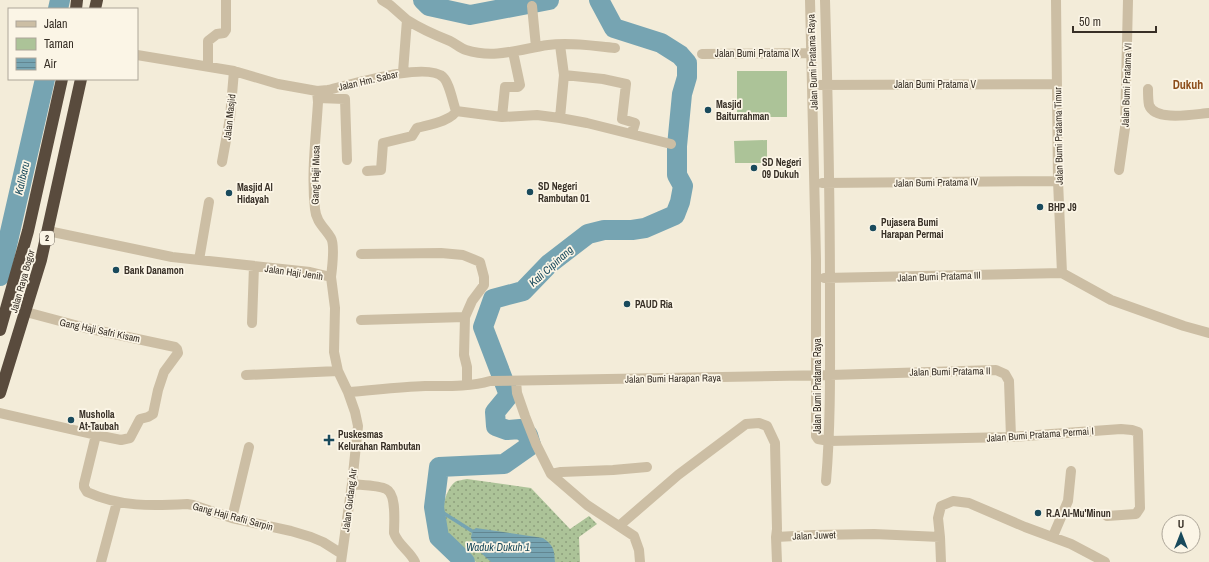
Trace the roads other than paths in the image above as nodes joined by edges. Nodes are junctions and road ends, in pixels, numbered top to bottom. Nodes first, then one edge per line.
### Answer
1 (226, 0) edge
2 (382, 0) edge
3 (810, 0) edge
4 (825, 0) edge
5 (1056, 0) edge
6 (1128, 0) edge
7 (532, 6) dead end
8 (407, 20) junction
9 (560, 45) junction
10 (536, 47) junction
11 (614, 48) dead end
12 (513, 52) junction
13 (811, 53) junction
14 (702, 54) dead end
15 (138, 55) edge
16 (208, 67) junction
17 (234, 71) junction
18 (403, 72) junction
19 (564, 75) junction
20 (62, 80) edge
21 (80, 80) edge
22 (1057, 84) junction
23 (812, 85) junction
24 (828, 85) junction
25 (1148, 89) dead end
26 (317, 95) junction
27 (456, 111) junction
28 (1209, 113) edge
29 (502, 117) junction
30 (560, 118) junction
31 (632, 133) junction
32 (671, 144) dead end
33 (347, 160) dead end
34 (222, 162) dead end
35 (1119, 170) dead end
36 (367, 171) dead end
37 (1058, 181) junction
38 (814, 183) junction
39 (829, 183) junction
40 (210, 202) dead end
41 (48, 231) junction
42 (361, 254) dead end
43 (199, 260) junction
44 (254, 266) junction
45 (1062, 273) junction
46 (331, 278) junction
47 (816, 278) junction
48 (830, 279) junction
49 (26, 312) junction
50 (464, 317) junction
51 (361, 320) dead end
52 (252, 323) dead end
53 (0, 330) edge
54 (1209, 334) edge
55 (338, 371) junction
56 (830, 375) junction
57 (246, 376) dead end
58 (817, 376) junction
59 (512, 381) junction
60 (467, 385) junction
61 (348, 392) junction
62 (0, 393) edge
63 (0, 413) edge
64 (96, 435) junction
65 (1011, 438) junction
66 (829, 441) junction
67 (249, 447) dead end
68 (647, 467) dead end
69 (1071, 471) dead end
70 (551, 474) junction
71 (826, 481) dead end
72 (352, 484) junction
73 (116, 502) junction
74 (1107, 516) dead end
75 (232, 518) junction
76 (620, 526) junction
77 (1053, 536) junction
78 (776, 538) junction
79 (940, 538) junction
80 (342, 558) edge
81 (101, 562) edge
82 (415, 562) edge
83 (640, 562) edge
84 (777, 562) edge
85 (941, 562) edge
86 (1105, 562) edge

1 - 16 street
2 - 8 street
3 - 13 street, Jalan Bumi Pratama Raya
4 - 24 street, Jalan Bumi Pratama Raya
5 - 22 street, Jalan Bumi Pratama Timur
6 - 35 street, Jalan Bumi Pratama VI
7 - 10 street
8 - 12 street
8 - 18 street
9 - 10 street
9 - 11 street
9 - 19 street
10 - 12 street
12 - 29 street
13 - 14 street, Jalan Bumi Pratama IX
13 - 23 street, Jalan Bumi Pratama Raya
15 - 16 street, Jalan Hm. Sabar
16 - 17 street, Jalan Hm. Sabar
17 - 26 street, Jalan Hm. Sabar
17 - 34 street, Jalan Masjid
18 - 26 street, Jalan Hm. Sabar
18 - 27 street, Jalan Hm. Sabar
19 - 30 street
19 - 31 street
20 - 53 highway, Jalan Raya Bogor / 2
21 - 41 highway, Jalan Raya Bogor / 2
22 - 24 street, Jalan Bumi Pratama V
22 - 37 street, Jalan Bumi Pratama Timur
23 - 24 street, Jalan Bumi Pratama V
23 - 38 street, Jalan Bumi Pratama Raya
24 - 39 street, Jalan Bumi Pratama Raya
25 - 28 street
26 - 33 street
26 - 46 street, Gang Haji Musa
27 - 29 street
27 - 36 street
29 - 30 street
30 - 31 street
31 - 32 street
37 - 39 street, Jalan Bumi Pratama IV
37 - 45 street, Jalan Bumi Pratama Timur
38 - 39 street, Jalan Bumi Pratama IV
38 - 47 street, Jalan Bumi Pratama Raya
39 - 48 street, Jalan Bumi Pratama Raya
40 - 43 street
41 - 43 street, Jalan Haji Jenih
41 - 49 highway, Jalan Raya Bogor / 2
42 - 50 street
43 - 44 street, Jalan Haji Jenih
44 - 46 street, Jalan Haji Jenih
44 - 52 street
45 - 48 street, Jalan Bumi Pratama III
45 - 54 street
46 - 55 street, Jalan Haji Jenih
47 - 48 street, Jalan Bumi Pratama III
47 - 58 street, Jalan Bumi Pratama Raya
48 - 56 street, Jalan Bumi Pratama Raya
49 - 62 highway, Jalan Raya Bogor / 2
49 - 64 street, Gang Haji Safri Kisam
50 - 51 street
50 - 60 street
55 - 57 street
55 - 61 street, Jalan Haji Jenih
56 - 58 street, Jalan Bumi Harapan Raya
56 - 65 street, Jalan Bumi Pratama II
56 - 66 street, Jalan Bumi Pratama Raya
58 - 59 street, Jalan Bumi Harapan Raya
58 - 66 street, Jalan Bumi Pratama Raya
59 - 60 street, Jalan Bumi Harapan Raya
59 - 70 street
60 - 61 street
61 - 72 street, Jalan Gudang Air
63 - 64 street
64 - 73 street, Gang Haji Rafii Sarpin
65 - 66 street, Jalan Bumi Pratama Permai I
65 - 74 street, Jalan Bumi Pratama Permai I
66 - 71 street
67 - 75 street
68 - 70 street
69 - 77 street
70 - 76 street
72 - 80 street, Jalan Gudang Air
72 - 82 street
73 - 75 street, Gang Haji Rafii Sarpin
73 - 81 street
75 - 80 street, Gang Haji Rafii Sarpin
76 - 78 street
76 - 83 street
77 - 79 street
77 - 86 street
78 - 79 street, Jalan Juwet
78 - 84 street
79 - 85 street

